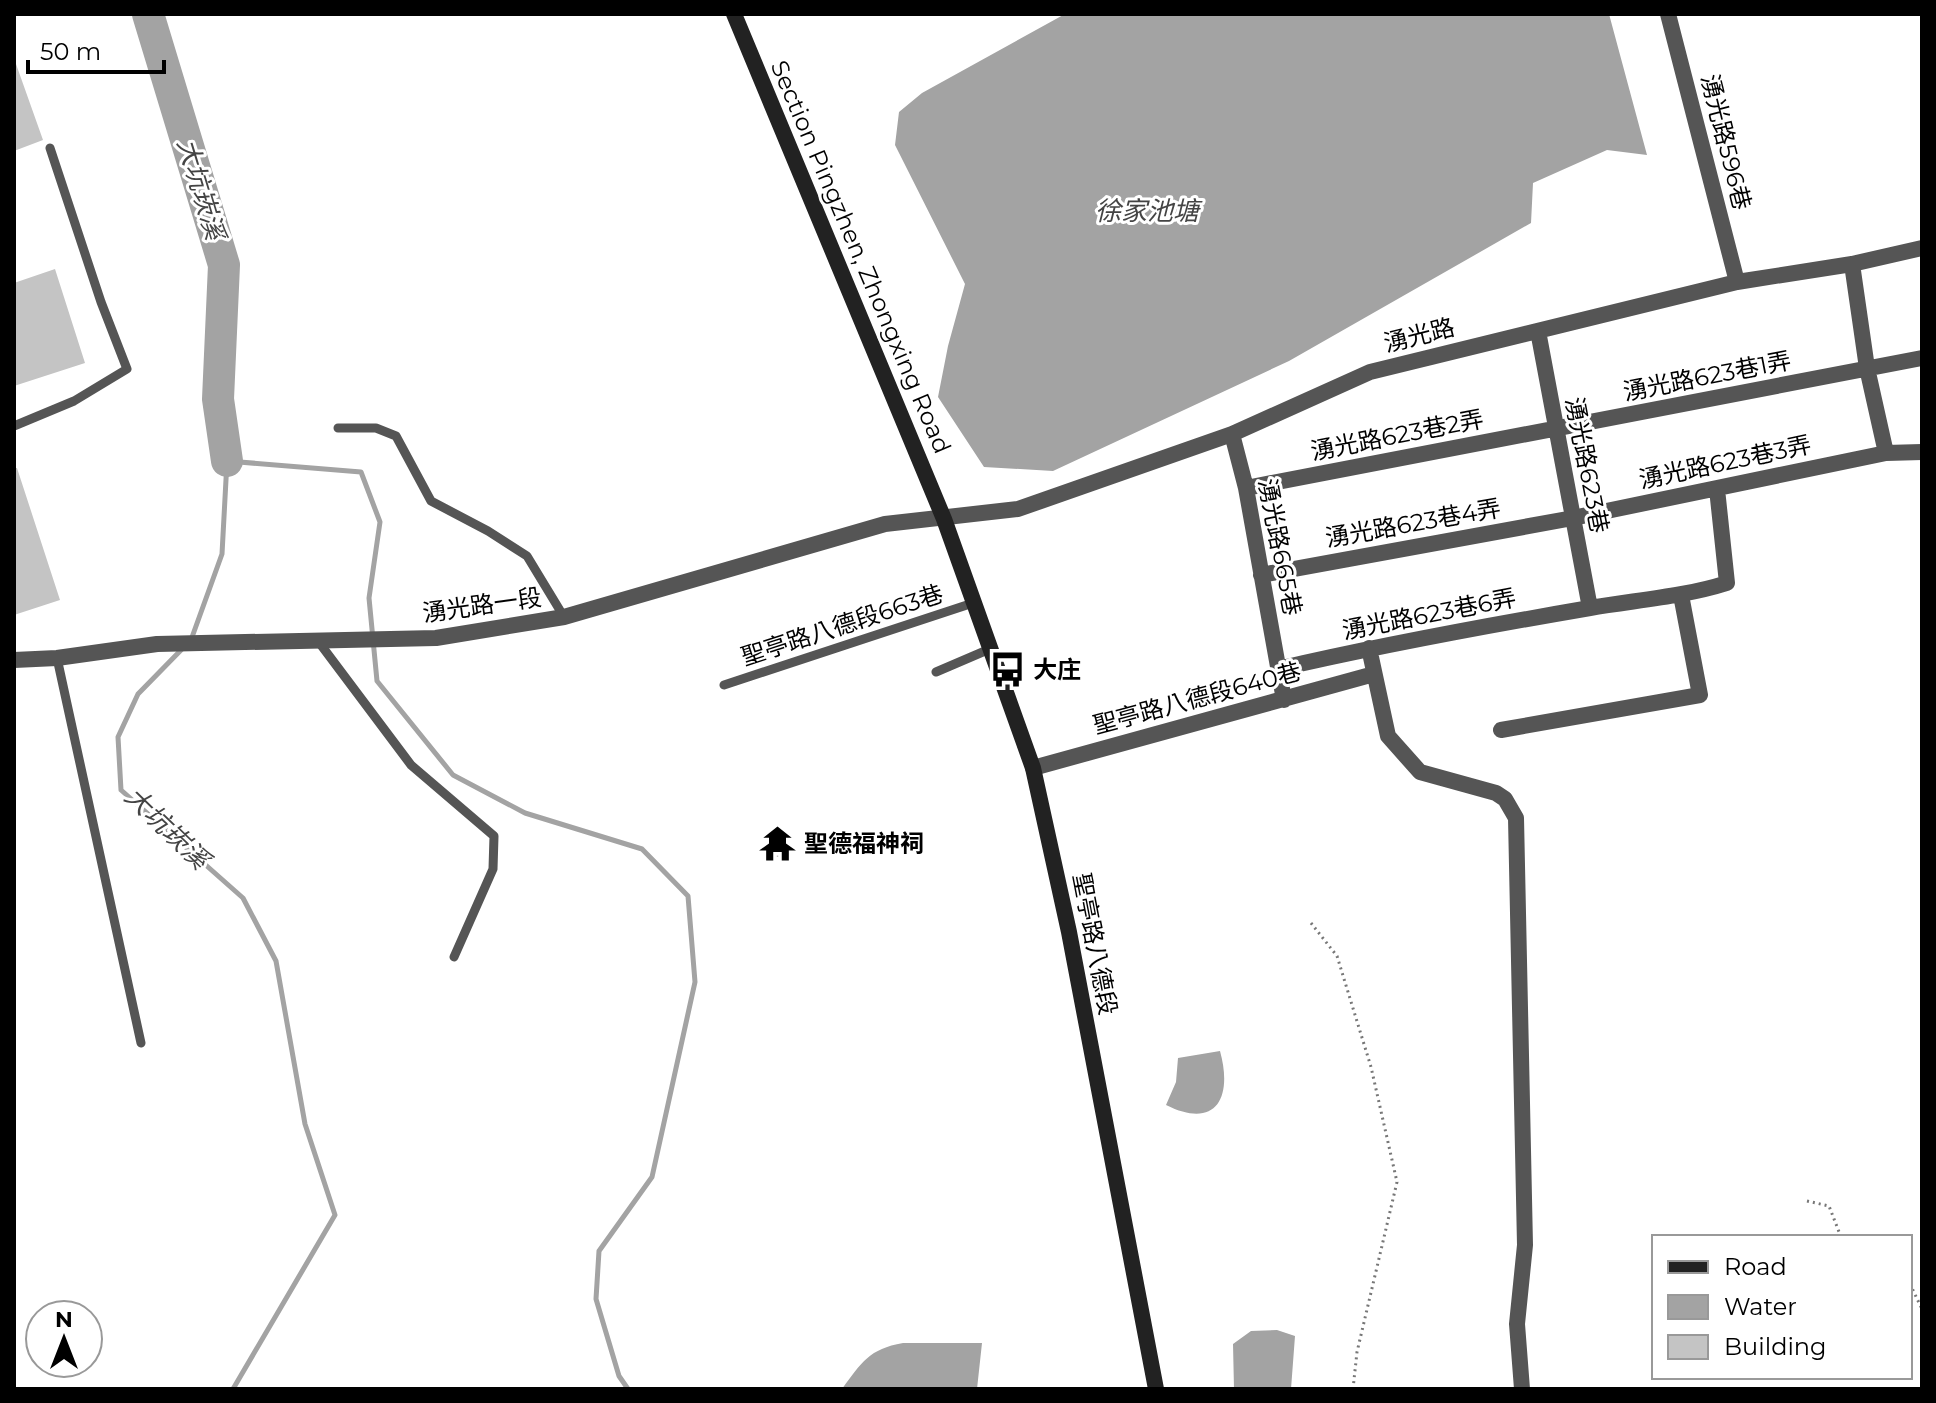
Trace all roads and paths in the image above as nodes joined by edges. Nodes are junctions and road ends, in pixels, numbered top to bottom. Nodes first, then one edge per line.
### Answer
1 (734, 14) edge
2 (1668, 14) edge
3 (50, 148) dead end
4 (1922, 248) edge
5 (1852, 264) junction
6 (1737, 282) junction
7 (1538, 331) junction
8 (1922, 358) edge
9 (1867, 368) junction
10 (14, 426) edge
11 (338, 428) dead end
12 (1556, 430) junction
13 (1232, 434) junction
14 (1922, 452) edge
15 (1886, 453) junction
16 (1246, 488) junction
17 (1717, 489) junction
18 (1573, 518) junction
19 (944, 519) junction
20 (1261, 575) junction
21 (1681, 595) junction
22 (973, 603) junction
23 (1590, 608) junction
24 (564, 617) junction
25 (318, 641) junction
26 (992, 648) junction
27 (1369, 648) junction
28 (57, 658) junction
29 (14, 660) edge
30 (1278, 669) junction
31 (936, 672) dead end
32 (1374, 674) junction
33 (724, 685) dead end
34 (1284, 700) junction
35 (1501, 730) dead end
36 (1033, 768) junction
37 (1311, 923) dead end
38 (454, 957) dead end
39 (141, 1043) dead end
40 (1807, 1201) dead end
41 (1840, 1235) edge
42 (1912, 1288) edge
43 (1922, 1309) edge
44 (1156, 1389) edge
45 (1353, 1389) edge
46 (1522, 1389) edge

1 - 19 street, Section Pingzhen, Zhongxing Road
2 - 6 street, 湧光路596巷
3 - 10 lane
4 - 5 street, 湧光路
5 - 6 street, 湧光路
5 - 9 street
6 - 7 street, 湧光路
7 - 12 street, 湧光路623巷
7 - 13 street, 湧光路
8 - 9 street, 湧光路623巷1弄
9 - 12 street, 湧光路623巷1弄
9 - 15 street
11 - 24 lane
12 - 16 street, 湧光路623巷2弄
12 - 18 street, 湧光路623巷
13 - 16 street, 湧光路665巷
13 - 19 street, 湧光路
14 - 15 street, 湧光路623巷3弄
15 - 17 street, 湧光路623巷3弄
16 - 20 street, 湧光路665巷
17 - 18 street, 湧光路623巷3弄
17 - 21 street, 湧光路623巷6弄
18 - 20 street, 湧光路623巷4弄
18 - 23 street, 湧光路623巷
19 - 22 street, 聖亭路八德段
19 - 24 street, 湧光路一段
20 - 30 street, 湧光路665巷
21 - 23 street, 湧光路623巷6弄
21 - 35 street
22 - 26 street, 聖亭路八德段
22 - 33 lane, 聖亭路八德段663巷
23 - 27 street, 湧光路623巷6弄
24 - 25 street, 湧光路一段
25 - 28 street, 湧光路一段
25 - 38 lane
26 - 31 lane
26 - 36 street, 聖亭路八德段
27 - 30 street, 湧光路623巷6弄
27 - 32 street
28 - 29 street, 湧光路一段
28 - 39 lane
30 - 34 street, 湧光路665巷
32 - 34 street, 聖亭路八德段640巷
32 - 46 street
34 - 36 street, 聖亭路八德段640巷
36 - 44 street, 聖亭路八德段
37 - 45 path
40 - 41 path
42 - 43 path

